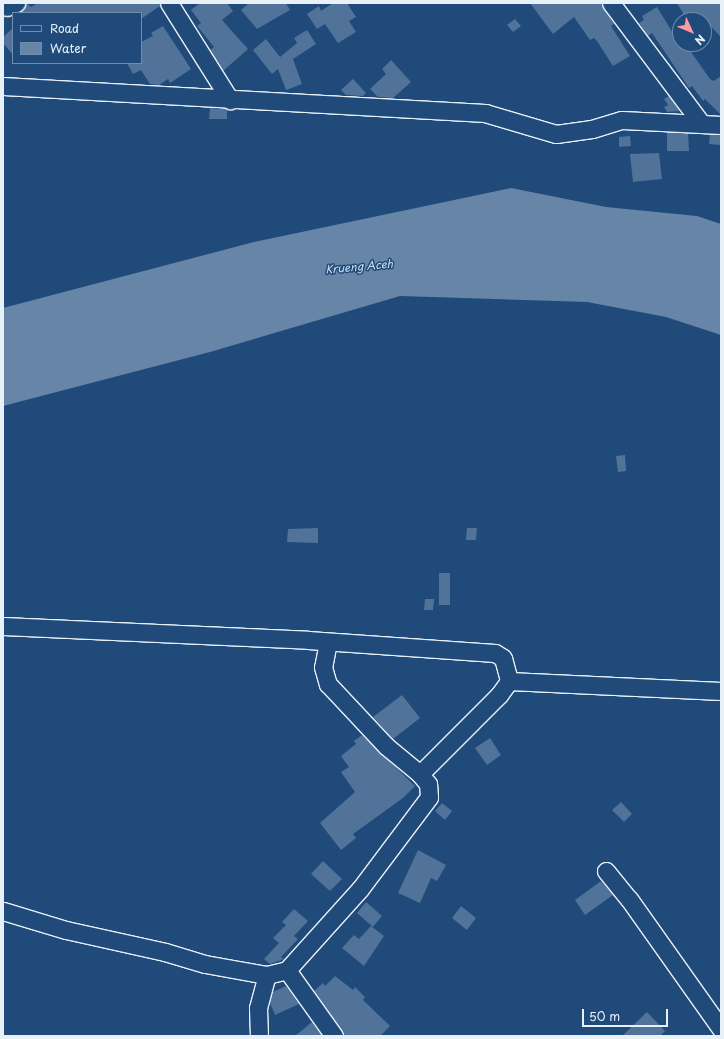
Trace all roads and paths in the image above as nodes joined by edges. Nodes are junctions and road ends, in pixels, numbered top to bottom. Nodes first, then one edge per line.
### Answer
1 (611, 3) edge
2 (171, 4) edge
3 (3, 86) edge
4 (230, 100) junction
5 (702, 124) junction
6 (721, 126) edge
7 (3, 626) edge
8 (328, 642) junction
9 (509, 681) junction
10 (721, 691) edge
11 (420, 774) junction
12 (606, 871) dead end
13 (3, 911) edge
14 (288, 970) junction
15 (267, 975) junction
16 (721, 1028) edge
17 (259, 1036) edge
18 (334, 1036) edge

1 - 5 street
2 - 4 street
3 - 4 street
4 - 5 street
5 - 6 street
7 - 8 street
8 - 9 street
8 - 11 street
9 - 10 street
9 - 11 street
11 - 14 street
12 - 16 street
13 - 15 street
14 - 15 street
14 - 18 street
15 - 17 street

